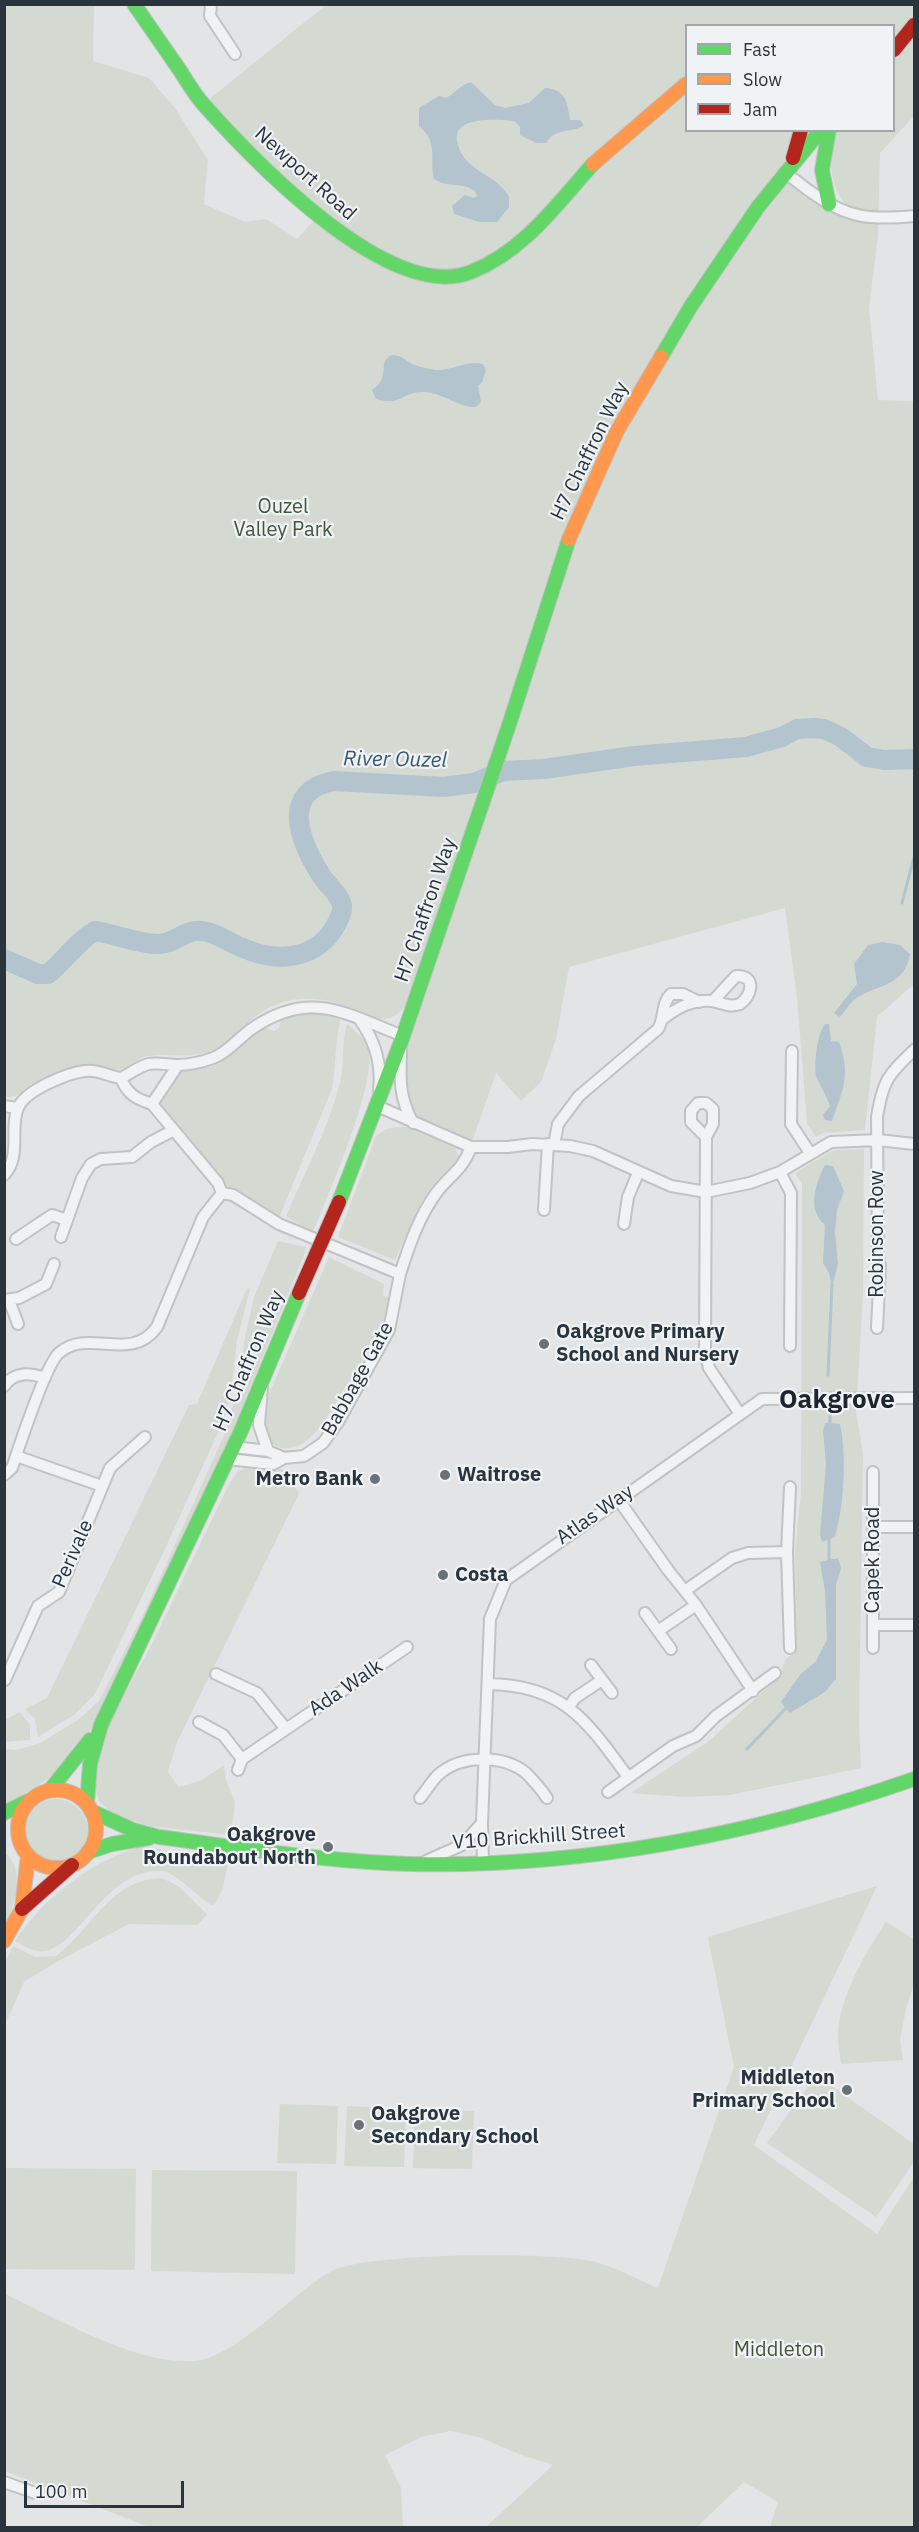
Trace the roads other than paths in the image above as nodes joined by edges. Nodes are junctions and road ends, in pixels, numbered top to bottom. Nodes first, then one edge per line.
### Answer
1 (134, 4) edge
2 (211, 4) edge
3 (915, 25) edge
4 (895, 49) edge
5 (235, 54) dead end
6 (685, 86) edge
7 (800, 132) edge
8 (819, 132) edge
9 (829, 132) edge
10 (788, 169) junction
11 (829, 204) junction
12 (915, 216) edge
13 (712, 1001) dead end
14 (360, 1019) junction
15 (402, 1039) junction
16 (915, 1050) edge
17 (792, 1051) dead end
18 (178, 1065) junction
19 (121, 1078) junction
20 (152, 1104) junction
21 (4, 1106) edge
22 (377, 1106) junction
23 (17, 1108) junction
24 (413, 1123) junction
25 (174, 1130) junction
26 (706, 1137) dead end
27 (878, 1140) junction
28 (551, 1144) junction
29 (915, 1144) edge
30 (471, 1147) junction
31 (810, 1153) junction
32 (780, 1172) junction
33 (638, 1173) junction
34 (4, 1175) edge
35 (706, 1192) junction
36 (222, 1193) junction
37 (543, 1210) dead end
38 (67, 1220) junction
39 (624, 1224) dead end
40 (61, 1238) dead end
41 (16, 1239) dead end
42 (54, 1264) dead end
43 (400, 1274) junction
44 (7, 1300) edge
45 (18, 1324) dead end
46 (877, 1328) dead end
47 (790, 1346) dead end
48 (45, 1378) junction
49 (263, 1379) junction
50 (4, 1386) edge
51 (915, 1398) edge
52 (740, 1414) junction
53 (145, 1425) dead end
54 (268, 1451) junction
55 (231, 1453) junction
56 (16, 1456) junction
57 (284, 1458) junction
58 (873, 1472) dead end
59 (4, 1475) edge
60 (102, 1486) junction
61 (790, 1487) dead end
62 (618, 1499) junction
63 (873, 1527) junction
64 (915, 1527) edge
65 (788, 1552) junction
66 (686, 1590) junction
67 (696, 1605) junction
68 (645, 1613) dead end
69 (874, 1625) junction
70 (915, 1625) edge
71 (658, 1631) junction
72 (406, 1647) dead end
73 (670, 1648) dead end
74 (790, 1648) dead end
75 (873, 1648) dead end
76 (591, 1665) dead end
77 (776, 1673) dead end
78 (216, 1674) dead end
79 (5, 1680) edge
80 (602, 1680) junction
81 (488, 1684) junction
82 (753, 1691) junction
83 (612, 1693) dead end
84 (569, 1707) junction
85 (199, 1722) dead end
86 (101, 1725) junction
87 (286, 1729) junction
88 (485, 1760) junction
89 (628, 1777) junction
90 (915, 1779) edge
91 (50, 1790) junction
92 (608, 1792) dead end
93 (32, 1798) junction
94 (420, 1798) dead end
95 (547, 1798) dead end
96 (89, 1808) junction
97 (4, 1813) edge
98 (482, 1823) junction
99 (159, 1837) junction
100 (4, 1840) edge
101 (26, 1852) junction
102 (88, 1852) junction
103 (483, 1863) junction
104 (417, 1864) junction
105 (72, 1865) junction
106 (22, 1909) junction
107 (4, 1941) edge
108 (4, 2482) edge
109 (36, 2493) dead end

1 - 6 street, Newport Road
2 - 5 street
3 - 4 street
7 - 10 street
8 - 10 street, H7 Chaffron Way
9 - 11 street
10 - 11 street
10 - 15 street, H7 Chaffron Way
11 - 12 street
13 - 28 street
14 - 15 street
14 - 18 street
14 - 22 street
15 - 22 street, H7 Chaffron Way
15 - 24 street
16 - 27 street, Robinson Row
17 - 31 street
18 - 19 street
18 - 20 street
19 - 20 street
19 - 23 street
20 - 25 street
21 - 23 street
22 - 24 street
22 - 49 street, H7 Chaffron Way, bridge
23 - 34 street
24 - 30 street
25 - 36 street
25 - 38 street
26 - 35 street
27 - 29 street
27 - 31 street
27 - 46 street, Robinson Row
28 - 30 street
28 - 33 street
28 - 37 street
30 - 43 street, Babbage Gate
31 - 32 street
32 - 35 street
32 - 47 street
33 - 35 street
33 - 39 street
35 - 52 street
36 - 43 street
36 - 48 street
38 - 40 street
38 - 41 street
42 - 44 street
43 - 57 street, Babbage Gate
44 - 45 street
48 - 50 street
48 - 56 street
49 - 54 street
49 - 55 street, H7 Chaffron Way
51 - 52 street, Atlas Way
52 - 62 street, Atlas Way
53 - 60 street, Perivale
54 - 55 street
54 - 57 street
55 - 57 street, Babbage Gate
55 - 86 street, H7 Chaffron Way
56 - 59 street
56 - 60 street
58 - 63 street, Capek Road
60 - 79 street, Perivale
61 - 65 street
62 - 66 street
62 - 81 street, Atlas Way
63 - 64 street
63 - 69 street, Capek Road
65 - 66 street
65 - 74 street
66 - 67 street
67 - 71 street
67 - 82 street
68 - 71 street
69 - 70 street
69 - 75 street, Capek Road
71 - 73 street
72 - 87 street, Ada Walk
76 - 80 street
77 - 82 street
78 - 87 street
80 - 83 street
80 - 84 street
81 - 84 street
81 - 88 street, Atlas Way
82 - 89 street
84 - 89 street
85 - 87 street, Ada Walk
86 - 91 street, H7 Chaffron Way
86 - 96 street, H7 Chaffron Way
88 - 94 street
88 - 95 street
88 - 98 street, Atlas Way
89 - 92 street
90 - 103 street, V10 Brickhill Street
91 - 93 street
91 - 96 street
93 - 97 street
93 - 101 street
96 - 99 street, V10 Brickhill Street
96 - 102 street
98 - 103 street, Atlas Way
98 - 104 street
99 - 102 street, V10 Brickhill Street
99 - 104 street, V10 Brickhill Street
100 - 101 street
101 - 105 street
101 - 106 street
102 - 105 street
103 - 104 street, V10 Brickhill Street
105 - 106 street
106 - 107 street
108 - 109 street

